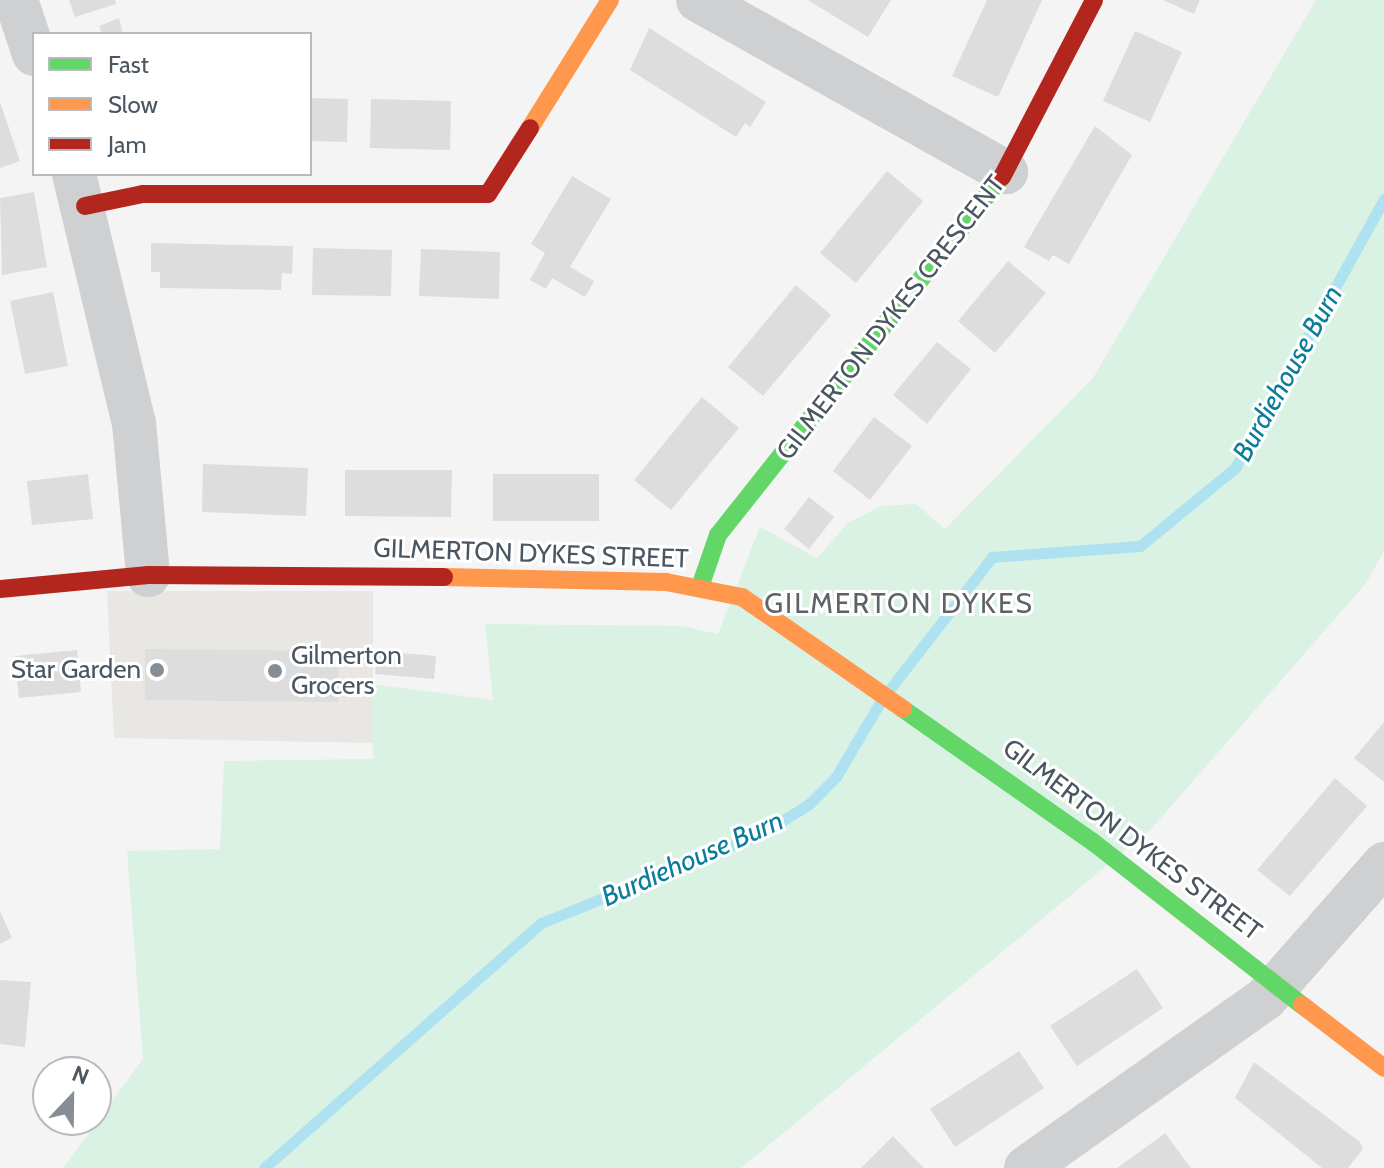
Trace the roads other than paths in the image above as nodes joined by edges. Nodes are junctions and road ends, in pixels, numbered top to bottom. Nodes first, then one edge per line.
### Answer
1 (16, 0) edge
2 (610, 0) edge
3 (698, 0) edge
4 (1094, 0) edge
5 (32, 48) edge
6 (1006, 172) junction
7 (80, 190) edge
8 (148, 575) junction
9 (701, 584) junction
10 (0, 589) edge
11 (1384, 864) edge
12 (1279, 984) junction
13 (1384, 1068) edge
14 (1026, 1168) edge

1 - 5 street
2 - 7 main road
3 - 6 street
4 - 6 main road, GILMERTON DYKES CRESCENT
6 - 9 main road, GILMERTON DYKES CRESCENT
7 - 8 street
8 - 9 main road, GILMERTON DYKES STREET
8 - 10 main road, GILMERTON DYKES STREET
9 - 12 main road, GILMERTON DYKES STREET
11 - 12 street
12 - 13 main road, GILMERTON DYKES STREET
12 - 14 street

